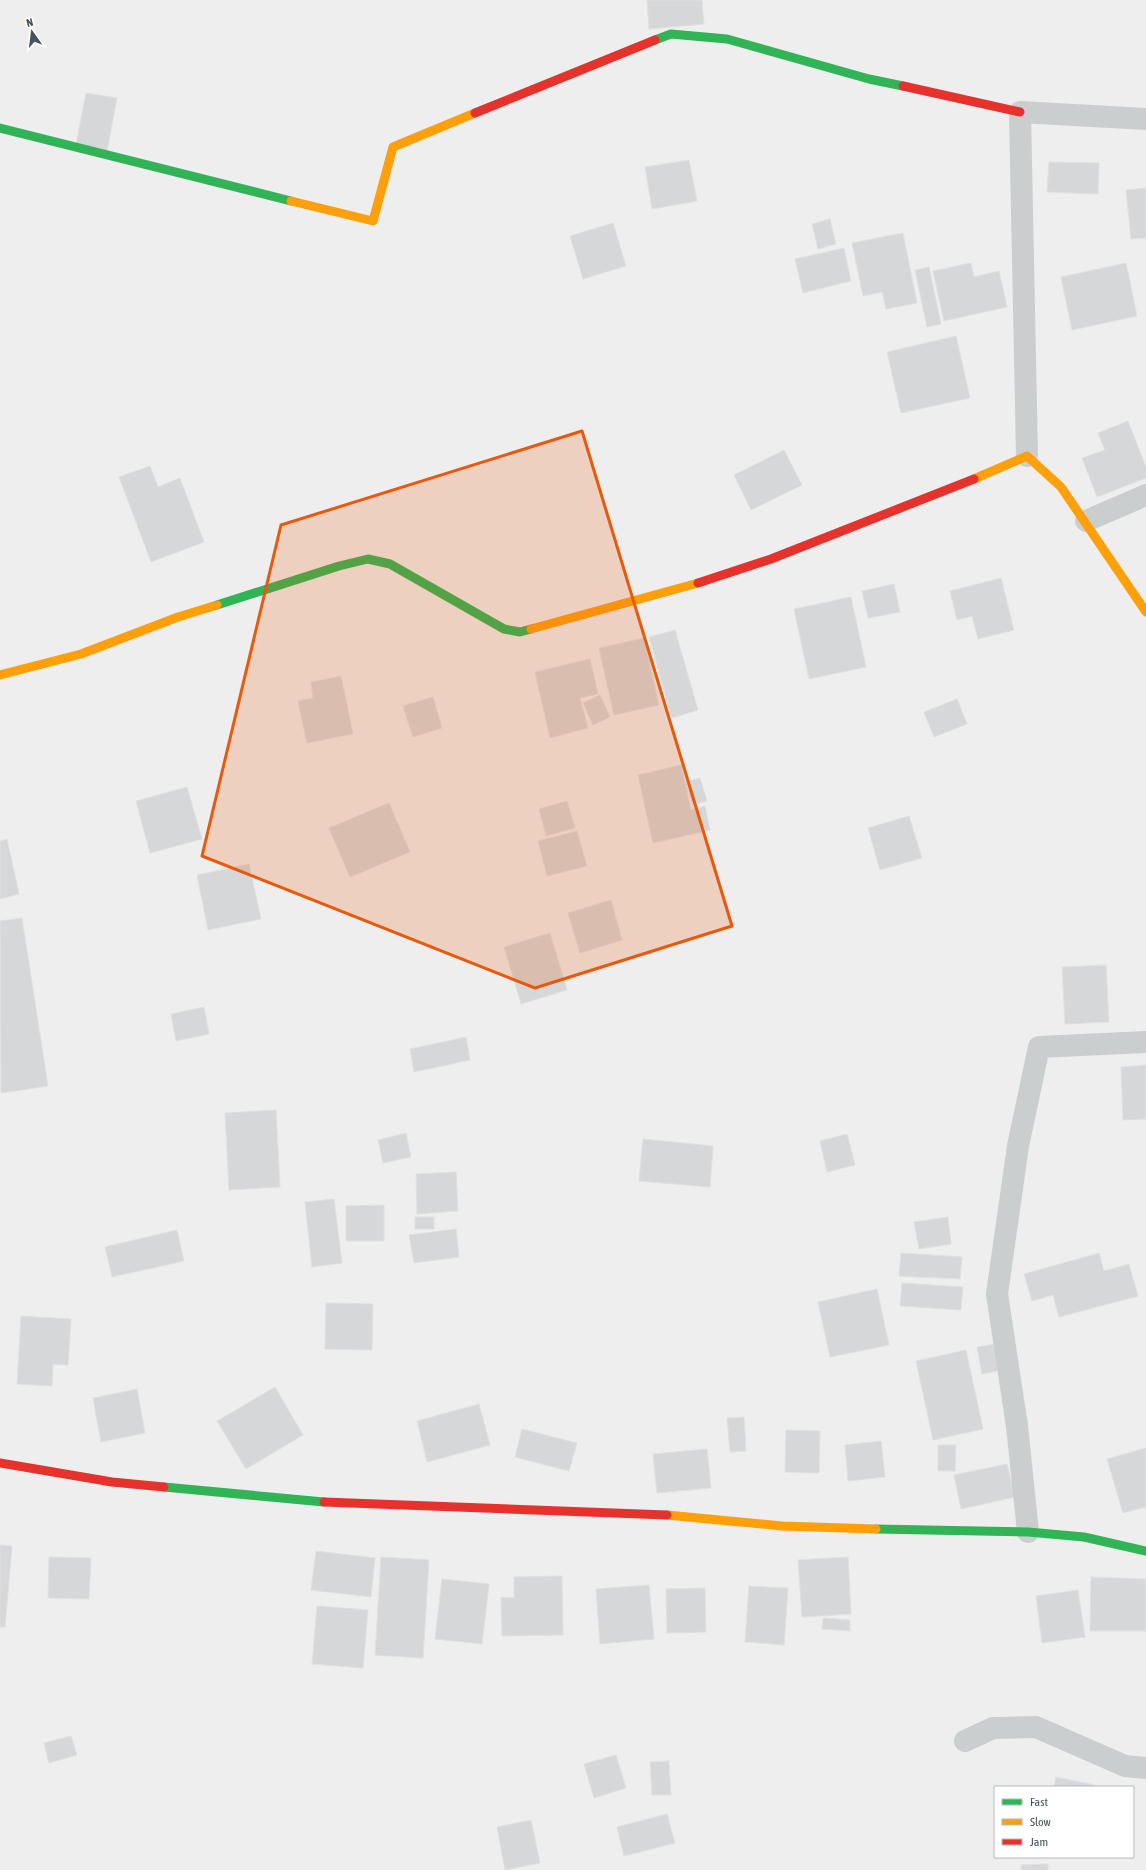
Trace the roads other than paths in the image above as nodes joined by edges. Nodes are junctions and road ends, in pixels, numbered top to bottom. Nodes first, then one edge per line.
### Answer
1 (1020, 112) junction
2 (1146, 119) edge
3 (0, 128) edge
4 (1027, 456) junction
5 (1146, 495) edge
6 (1086, 522) junction
7 (1146, 612) edge
8 (0, 675) edge
9 (1146, 1042) edge
10 (0, 1463) edge
11 (1028, 1532) junction
12 (1146, 1551) edge
13 (965, 1741) dead end
14 (1146, 1768) edge

1 - 2 street
1 - 3 street
1 - 4 street
4 - 6 street
4 - 8 street
5 - 6 street
6 - 7 street
9 - 11 street
10 - 11 street
11 - 12 street
13 - 14 street

